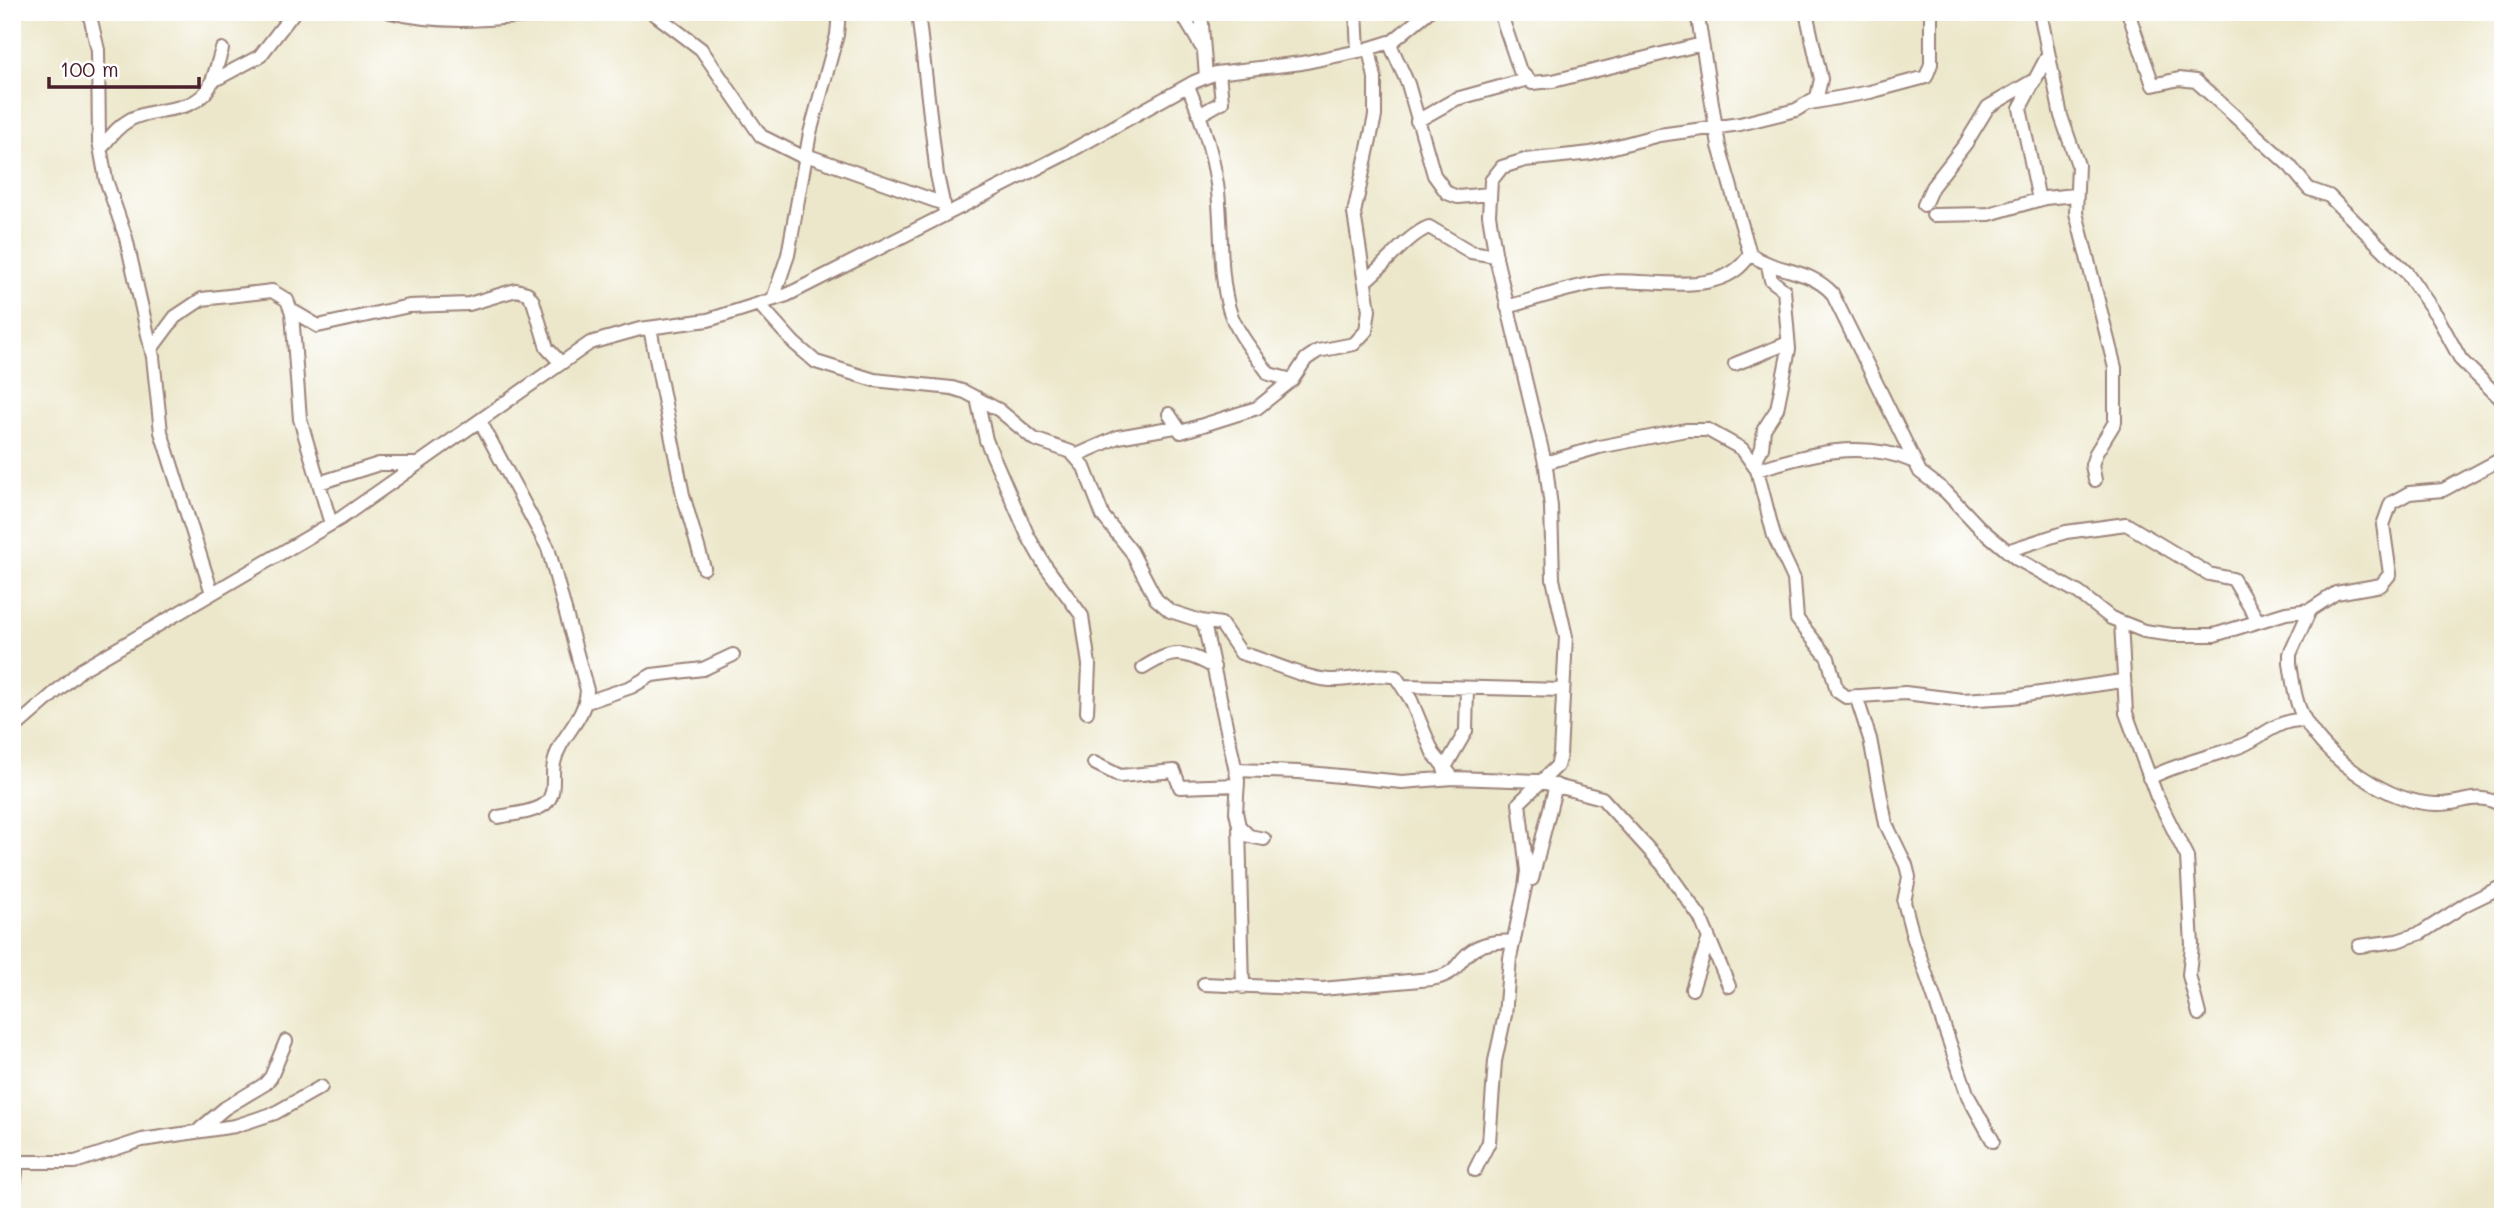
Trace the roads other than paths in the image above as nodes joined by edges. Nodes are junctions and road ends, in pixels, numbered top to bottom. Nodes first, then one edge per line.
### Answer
1 (89, 12) edge
2 (295, 12) edge
3 (390, 12) edge
4 (569, 12) edge
5 (652, 12) edge
6 (839, 12) edge
7 (918, 12) edge
8 (1181, 12) edge
9 (1201, 12) edge
10 (1356, 12) edge
11 (1428, 12) edge
12 (1500, 12) edge
13 (1697, 12) edge
14 (1807, 12) edge
15 (1931, 12) edge
16 (2040, 12) edge
17 (2128, 12) edge
18 (1388, 42) junction
19 (1702, 44) junction
20 (222, 49) dead end
21 (1203, 49) junction
22 (1363, 50) junction
23 (2049, 54) junction
24 (1212, 75) junction
25 (2036, 79) junction
26 (1525, 80) junction
27 (211, 82) junction
28 (1188, 86) junction
29 (1810, 103) junction
30 (1199, 116) junction
31 (1417, 121) junction
32 (1716, 128) junction
33 (101, 149) junction
34 (806, 157) junction
35 (1489, 194) junction
36 (2075, 195) junction
37 (2039, 200) junction
38 (944, 208) junction
39 (1750, 254) junction
40 (1496, 256) junction
41 (1768, 265) junction
42 (1365, 281) junction
43 (773, 299) junction
44 (759, 304) junction
45 (1507, 307) junction
46 (291, 310) junction
47 (650, 328) junction
48 (1788, 343) junction
49 (152, 348) junction
50 (560, 362) junction
51 (1735, 364) dead end
52 (1292, 380) junction
53 (977, 398) junction
54 (2503, 401) edge
55 (1169, 414) dead end
56 (480, 421) junction
57 (1175, 427) junction
58 (1075, 456) junction
59 (2503, 458) edge
60 (1912, 461) junction
61 (1545, 463) junction
62 (416, 464) junction
63 (1755, 467) junction
64 (2095, 480) dead end
65 (319, 483) junction
66 (331, 524) junction
67 (2007, 551) junction
68 (704, 568) dead end
69 (212, 593) junction
70 (2310, 610) junction
71 (1201, 621) junction
72 (2258, 621) junction
73 (2121, 622) junction
74 (733, 654) dead end
75 (1214, 667) junction
76 (1143, 668) dead end
77 (2122, 681) junction
78 (1404, 686) junction
79 (1467, 688) junction
80 (1562, 690) junction
81 (1856, 696) junction
82 (587, 702) junction
83 (1087, 712) dead end
84 (2305, 721) junction
85 (12, 730) edge
86 (1094, 763) dead end
87 (1236, 770) junction
88 (1449, 774) junction
89 (2149, 778) junction
90 (1538, 781) junction
91 (1238, 785) junction
92 (1556, 785) junction
93 (2503, 806) edge
94 (498, 817) dead end
95 (1239, 826) junction
96 (1264, 839) dead end
97 (2503, 886) edge
98 (1519, 918) junction
99 (1514, 941) junction
100 (1708, 942) junction
101 (2359, 946) dead end
102 (1204, 984) dead end
103 (1729, 986) dead end
104 (1243, 987) junction
105 (1692, 989) dead end
106 (2199, 1014) dead end
107 (286, 1041) dead end
108 (321, 1087) dead end
109 (12, 1108) edge
110 (197, 1131) junction
111 (1993, 1141) dead end
112 (15, 1162) junction
113 (1475, 1170) dead end
114 (12, 1200) edge

1 - 33 street
2 - 27 street
3 - 4 street
5 - 34 street
6 - 34 street
7 - 38 street
8 - 21 street
9 - 21 street
10 - 22 street
11 - 18 street
12 - 26 street
13 - 19 street
14 - 29 street
15 - 29 street
16 - 23 street
17 - 54 street
18 - 22 street
18 - 31 street
19 - 26 street
19 - 32 street
20 - 27 street
21 - 24 street
22 - 24 street
22 - 42 street
23 - 25 street
23 - 36 street
24 - 28 street
24 - 30 street
25 - 37 street
25 - 37 street
26 - 31 street
27 - 33 street
28 - 30 street
28 - 38 street
29 - 32 street
30 - 52 street
31 - 35 street
32 - 35 street
32 - 39 street
33 - 49 street
34 - 38 street
34 - 43 street
35 - 40 street
36 - 37 street
36 - 64 street
38 - 43 street
39 - 41 street
39 - 45 street
40 - 42 street
40 - 45 street
41 - 48 street
41 - 60 street
42 - 52 street
43 - 44 street
44 - 47 street
44 - 53 street
45 - 61 street
46 - 49 street
46 - 50 street
46 - 65 street
47 - 50 street
47 - 68 street
48 - 51 street
48 - 63 street
49 - 69 street
50 - 56 street
52 - 57 street
53 - 58 street
53 - 83 street
55 - 57 street
56 - 62 street
56 - 82 street
57 - 58 street
58 - 71 street
59 - 70 street
60 - 63 street
60 - 67 street
61 - 63 street
61 - 80 street
62 - 65 street
62 - 66 street
63 - 81 street
65 - 66 street
66 - 69 street
67 - 72 street
67 - 73 street
69 - 85 street
70 - 72 street
70 - 84 street
71 - 75 street
71 - 78 street
72 - 73 street
73 - 77 street
74 - 82 street
75 - 76 street
75 - 87 street
77 - 81 street
77 - 89 street
78 - 79 street
78 - 88 street
79 - 80 street
79 - 88 street
80 - 90 street
81 - 111 street
82 - 94 street
84 - 89 street
84 - 93 street
86 - 91 street
87 - 88 street
87 - 91 street
88 - 90 street
89 - 106 street
90 - 92 street
90 - 98 street
91 - 95 street
92 - 98 street
92 - 100 street
95 - 96 street
95 - 104 street
97 - 101 street
98 - 99 street
99 - 104 street
99 - 113 street
100 - 103 street
100 - 105 street
102 - 104 street
107 - 110 street
108 - 110 street
109 - 112 street
110 - 112 street
112 - 114 street

